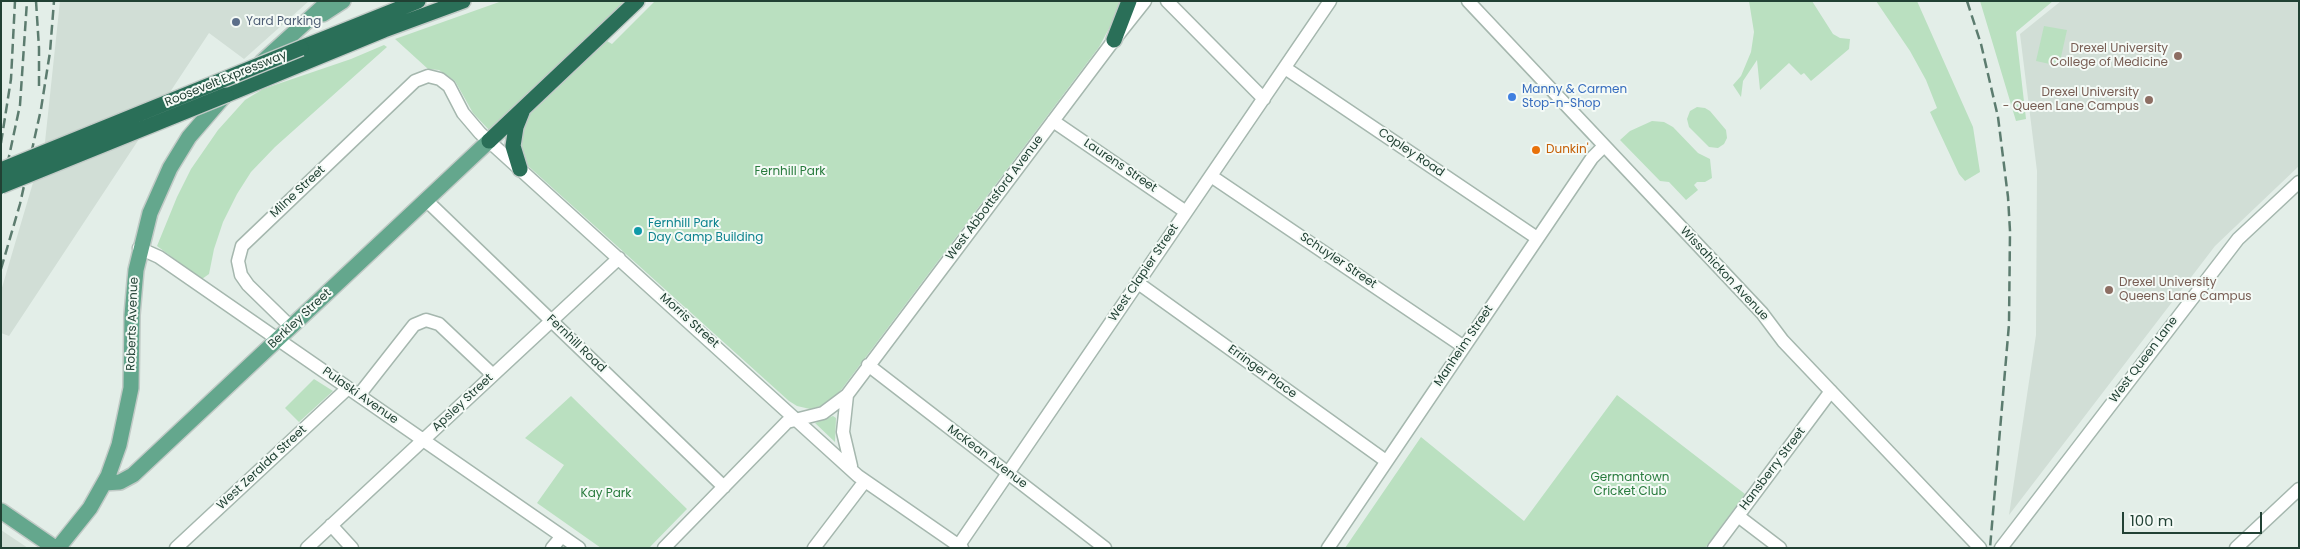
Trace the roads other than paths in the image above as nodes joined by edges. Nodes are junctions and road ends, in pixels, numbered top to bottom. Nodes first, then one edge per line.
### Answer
1 (329, 1) edge
2 (343, 1) edge
3 (418, 1) edge
4 (463, 1) edge
5 (637, 1) edge
6 (1129, 1) edge
7 (1145, 1) edge
8 (1167, 1) edge
9 (1330, 1) edge
10 (1468, 1) edge
11 (306, 23) junction
12 (1114, 40) junction
13 (1285, 68) junction
14 (434, 77) joint
15 (1264, 99) junction
16 (523, 110) junction
17 (1053, 121) junction
18 (489, 141) junction
19 (1604, 146) junction
20 (520, 169) junction
21 (1, 170) edge
22 (1211, 176) junction
23 (2299, 182) edge
24 (1, 186) edge
25 (427, 201) junction
26 (1186, 212) junction
27 (1537, 238) junction
28 (140, 248) junction
29 (618, 258) junction
30 (1138, 283) junction
31 (552, 320) junction
32 (291, 327) junction
33 (279, 339) junction
34 (1464, 347) junction
35 (868, 366) junction
36 (493, 375) junction
37 (348, 388) junction
38 (1831, 391) junction
39 (360, 395) junction
40 (847, 395) junction
41 (797, 419) junction
42 (423, 440) junction
43 (1386, 461) junction
44 (853, 470) junction
45 (1008, 473) junction
46 (865, 481) junction
47 (104, 483) junction
48 (724, 487) junction
49 (2299, 489) edge
50 (1, 511) edge
51 (1738, 516) junction
52 (331, 525) junction
53 (562, 536) junction
54 (960, 547) edge
55 (56, 548) edge
56 (176, 548) edge
57 (307, 548) edge
58 (352, 548) edge
59 (552, 548) edge
60 (579, 548) edge
61 (664, 548) edge
62 (814, 548) edge
63 (1105, 548) edge
64 (1328, 548) edge
65 (1714, 548) edge
66 (1780, 548) edge
67 (1980, 548) edge
68 (2001, 548) edge
69 (2236, 548) edge

1 - 11 main road, Roberts Avenue
2 - 11 main road, Roberts Avenue
3 - 21 highway, Roosevelt Expressway, bridge
4 - 24 highway, Roosevelt Expressway, bridge
5 - 16 highway
6 - 12 highway
7 - 12 street, West Abbottsford Avenue
8 - 15 street
9 - 13 street, West Clapier Street
10 - 19 street, Wissahickon Avenue
11 - 28 main road, Roberts Avenue
12 - 17 street, West Abbottsford Avenue
13 - 15 street, West Clapier Street
13 - 27 street, Copley Road
14 - 18 street, Morris Street
14 - 32 street, Milne Street
15 - 22 street, West Clapier Street
16 - 18 highway
16 - 20 highway
17 - 26 street, Laurens Street
17 - 35 street, West Abbottsford Avenue
18 - 20 street, Morris Street
18 - 25 main road, Berkley Street
19 - 27 street, Manheim Street
19 - 38 street, Wissahickon Avenue
20 - 29 street, Morris Street
22 - 26 street, West Clapier Street
22 - 34 street, Schuyler Street
23 - 68 street, West Queen Lane
25 - 31 street, Fernhill Road
25 - 32 main road, Berkley Street
26 - 30 street, West Clapier Street
27 - 34 street, Manheim Street
28 - 33 street, Pulaski Avenue
28 - 47 main road, Roberts Avenue
29 - 31 street, Apsley Street
29 - 41 street, Morris Street
30 - 43 street, Erringer Place
30 - 45 street, West Clapier Street
31 - 36 street, Apsley Street
31 - 48 street, Fernhill Road
32 - 33 main road, Berkley Street
33 - 37 street, Pulaski Avenue
33 - 47 main road, Berkley Street
34 - 43 street, Manheim Street
35 - 40 street, West Abbottsford Avenue
35 - 45 street, McKean Avenue
36 - 39 street
36 - 42 street, Apsley Street
37 - 39 street, Pulaski Avenue
37 - 56 street, West Zeralda Street
38 - 51 street, Hansberry Street
38 - 67 street, Wissahickon Avenue
39 - 42 street, Pulaski Avenue
40 - 41 street, West Abbottsford Avenue
40 - 44 street, West Abbottsford Avenue
41 - 44 street, Morris Street
41 - 48 street, West Abbottsford Avenue
42 - 52 street, Apsley Street
42 - 53 street, Pulaski Avenue
43 - 64 street, Manheim Street
44 - 46 street, Morris Street
45 - 54 street, West Clapier Street
45 - 63 street, McKean Avenue
46 - 54 street, Morris Street
46 - 62 street
47 - 55 main road, Roberts Avenue
48 - 61 street, West Abbottsford Avenue
49 - 69 street
50 - 55 main road
51 - 65 street, Hansberry Street
51 - 66 street
52 - 57 street, Apsley Street
52 - 58 street
53 - 59 street
53 - 60 street, Pulaski Avenue

